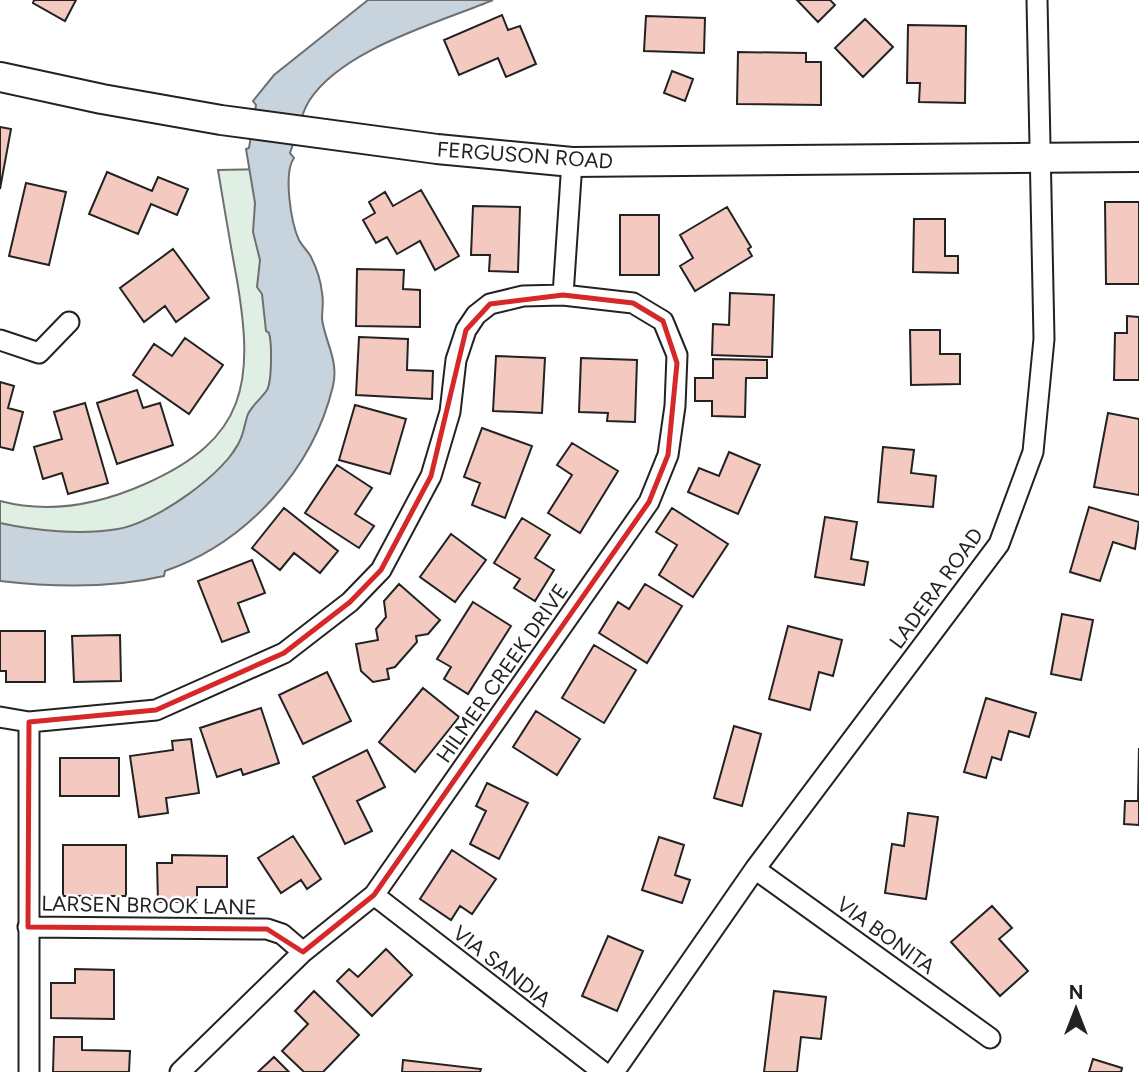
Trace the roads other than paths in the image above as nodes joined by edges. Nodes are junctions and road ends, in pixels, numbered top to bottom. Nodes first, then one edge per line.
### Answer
1 (1037, 0) edge
2 (0, 77) edge
3 (1039, 157) junction
4 (1139, 157) edge
5 (572, 162) junction
6 (563, 295) junction
7 (69, 322) dead end
8 (0, 340) edge
9 (0, 717) edge
10 (29, 722) junction
11 (755, 869) junction
12 (374, 895) junction
13 (28, 927) junction
14 (303, 952) junction
15 (990, 1038) dead end
16 (29, 1072) edge
17 (180, 1072) edge
18 (603, 1072) edge
19 (614, 1072) edge

1 - 3 street, LADERA ROAD
2 - 5 street, FERGUSON ROAD
3 - 4 street, FERGUSON ROAD
3 - 5 street, FERGUSON ROAD
3 - 11 street, LADERA ROAD
5 - 6 street
6 - 10 street, HILMER CREEK DRIVE
6 - 12 street, HILMER CREEK DRIVE
7 - 8 street
9 - 10 street, HILMER CREEK DRIVE
10 - 13 street
11 - 15 street, VIA BONITA
11 - 19 street, LADERA ROAD
12 - 14 street, HILMER CREEK DRIVE
12 - 18 street, VIA SANDIA
13 - 14 street, LARSEN BROOK LANE
13 - 16 street
14 - 17 street, HILMER CREEK DRIVE

